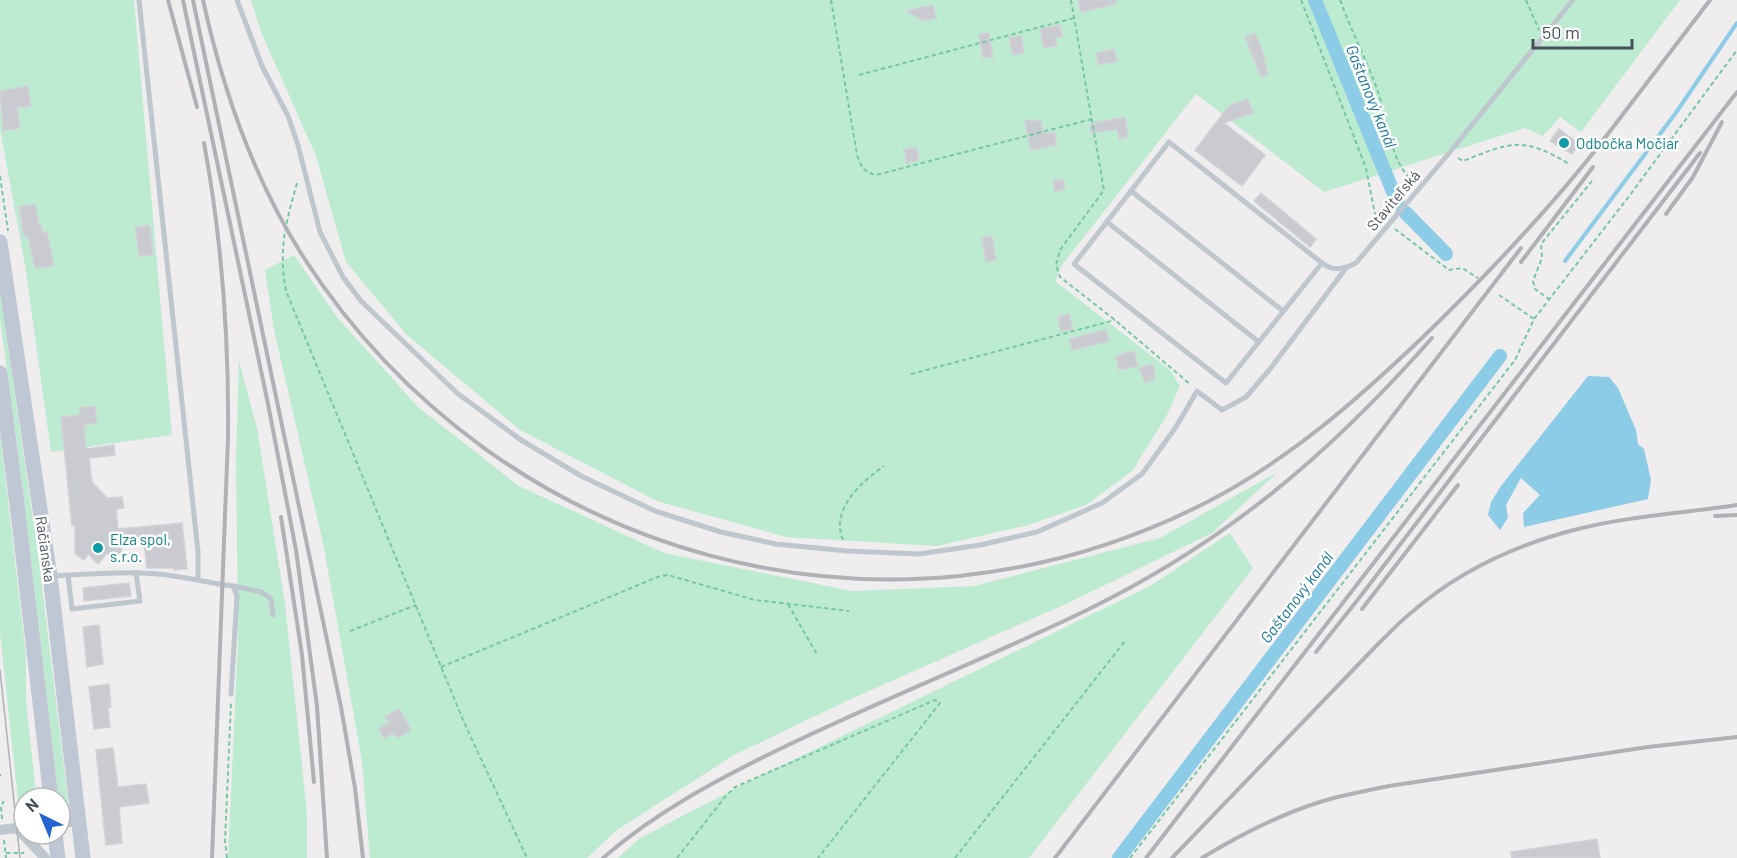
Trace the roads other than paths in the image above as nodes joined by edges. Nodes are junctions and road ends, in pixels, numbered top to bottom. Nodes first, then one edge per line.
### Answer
1 (139, 0) edge
2 (237, 0) edge
3 (1574, 0) edge
4 (1131, 191) junction
5 (1107, 222) junction
6 (0, 242) edge
7 (1322, 263) junction
8 (1346, 268) junction
9 (1283, 311) junction
10 (1259, 342) junction
11 (0, 372) edge
12 (136, 573) junction
13 (68, 575) junction
14 (50, 576) junction
15 (198, 579) junction
16 (232, 586) junction
17 (273, 615) dead end
18 (231, 694) road end
19 (50, 786) edge
20 (79, 821) junction
21 (72, 822) edge
22 (35, 846) edge
23 (45, 858) edge
24 (83, 858) edge

1 - 15 lane
2 - 8 lane, Staviteľská
3 - 8 lane, Staviteľská
4 - 5 lane
4 - 7 lane
4 - 9 lane
5 - 10 lane
5 - 10 lane
6 - 14 main road, Račianska
7 - 8 lane
7 - 9 lane
9 - 10 lane
11 - 19 main road, Račianska
12 - 13 lane
12 - 13 lane
12 - 15 lane
13 - 14 lane
14 - 20 main road, Račianska
15 - 16 lane
16 - 17 lane
16 - 18 lane
20 - 21 street
20 - 24 main road, Račianska
22 - 23 street

